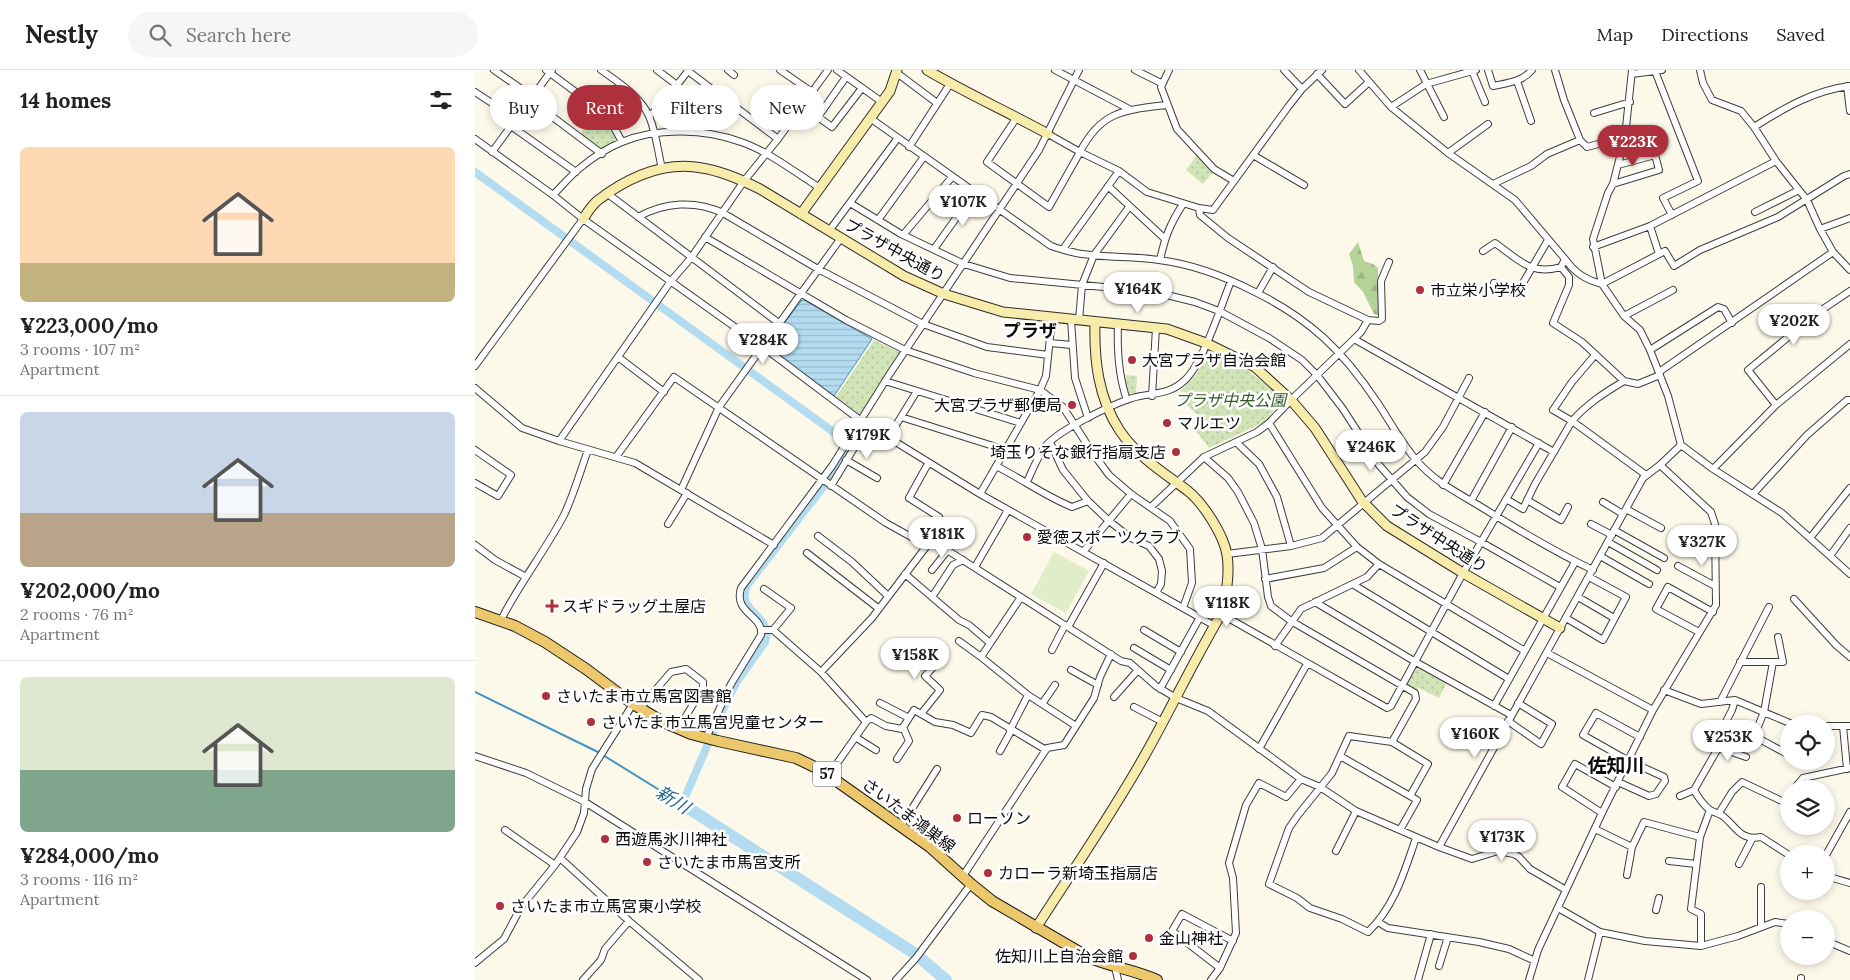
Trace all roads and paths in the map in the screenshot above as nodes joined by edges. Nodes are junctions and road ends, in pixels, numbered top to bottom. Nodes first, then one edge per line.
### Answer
1 (494, 70) edge
2 (601, 70) edge
3 (657, 70) edge
4 (728, 70) edge
5 (779, 70) edge
6 (828, 70) edge
7 (837, 70) edge
8 (927, 70) edge
9 (1055, 70) edge
10 (1079, 70) edge
11 (1135, 70) edge
12 (1169, 70) edge
13 (1284, 70) edge
14 (1359, 70) edge
15 (1420, 70) edge
16 (1474, 70) edge
17 (1488, 70) edge
18 (1555, 70) edge
19 (1662, 70) edge
20 (1700, 70) edge
21 (550, 71) edge
22 (688, 71) edge
23 (897, 71) edge
24 (1529, 71) edge
25 (1655, 71) edge
26 (1320, 72) edge
27 (1632, 72) edge
28 (734, 75) dead end
29 (846, 77) junction
30 (1075, 80) junction
31 (1517, 81) junction
32 (1369, 82) junction
33 (1161, 83) junction
34 (950, 84) junction
35 (1426, 84) junction
36 (514, 85) edge
37 (540, 85) edge
38 (677, 85) joint
39 (705, 85) edge
40 (802, 85) edge
41 (817, 85) edge
42 (1849, 86) edge
43 (862, 88) junction
44 (1302, 89) junction
45 (475, 92) edge
46 (490, 102) edge
47 (882, 102) junction
48 (937, 102) junction
49 (1485, 102) dead end
50 (1630, 102) junction
51 (1167, 105) junction
52 (1391, 107) junction
53 (1129, 109) junction
54 (1850, 111) edge
55 (740, 112) edge
56 (652, 113) edge
57 (1595, 113) dead end
58 (649, 116) junction
59 (1017, 117) junction
60 (1444, 117) dead end
61 (870, 118) junction
62 (557, 119) edge
63 (1531, 121) dead end
64 (1488, 124) dead end
65 (1754, 127) junction
66 (508, 130) edge
67 (517, 130) edge
68 (785, 130) edge
69 (686, 131) joint
70 (654, 134) junction
71 (1048, 134) junction
72 (1625, 137) junction
73 (475, 139) edge
74 (778, 139) junction
75 (897, 139) junction
76 (1580, 140) junction
77 (622, 142) junction
78 (909, 147) junction
79 (492, 152) junction
80 (1080, 152) junction
81 (1448, 153) junction
82 (602, 154) junction
83 (766, 154) junction
84 (1253, 155) junction
85 (923, 158) junction
86 (1777, 161) junction
87 (1618, 165) junction
88 (662, 168) junction
89 (1119, 171) junction
90 (576, 172) junction
91 (1850, 175) edge
92 (952, 177) junction
93 (744, 181) junction
94 (1233, 181) junction
95 (1018, 183) junction
96 (1493, 184) junction
97 (1613, 184) junction
98 (1108, 186) junction
99 (1304, 186) dead end
100 (820, 188) junction
101 (1799, 190) junction
102 (974, 193) junction
103 (608, 194) junction
104 (553, 195) junction
105 (1807, 200) junction
106 (850, 203) junction
107 (1183, 204) junction
108 (1129, 207) junction
109 (1199, 208) junction
110 (999, 210) junction
111 (1755, 212) dead end
112 (723, 213) junction
113 (801, 214) junction
114 (1672, 215) junction
115 (638, 217) junction
116 (1850, 218) edge
117 (583, 219) junction
118 (878, 220) junction
119 (1650, 226) junction
120 (1820, 229) junction
121 (829, 231) junction
122 (903, 235) junction
123 (705, 237) junction
124 (841, 238) junction
125 (1165, 238) junction
126 (1548, 240) junction
127 (1593, 247) junction
128 (934, 249) junction
129 (1063, 250) junction
130 (1483, 251) dead end
131 (1833, 252) junction
132 (1659, 254) junction
133 (1094, 255) junction
134 (691, 258) junction
135 (1565, 259) junction
136 (1160, 260) junction
137 (1389, 262) dead end
138 (964, 264) junction
139 (1273, 267) junction
140 (1561, 267) junction
141 (818, 269) junction
142 (1531, 269) junction
143 (1850, 270) edge
144 (671, 281) junction
145 (1231, 281) junction
146 (1494, 283) dead end
147 (1602, 284) junction
148 (1082, 285) junction
149 (1673, 290) dead end
150 (1850, 292) edge
151 (802, 293) junction
152 (1258, 293) junction
153 (944, 294) junction
154 (1219, 311) junction
155 (1624, 316) junction
156 (1052, 318) junction
157 (1075, 320) junction
158 (1368, 320) junction
159 (1095, 322) junction
160 (1732, 323) junction
161 (780, 324) junction
162 (923, 324) junction
163 (1118, 324) junction
164 (1156, 328) junction
165 (1355, 339) junction
166 (1050, 343) junction
167 (1206, 343) junction
168 (1850, 344) edge
169 (1072, 345) junction
170 (763, 347) junction
171 (905, 350) junction
172 (1650, 350) junction
173 (1341, 354) junction
174 (1048, 355) junction
175 (1595, 355) junction
176 (618, 357) junction
177 (475, 366) edge
178 (1660, 373) junction
179 (1317, 375) junction
180 (1469, 378) dead end
181 (885, 381) junction
182 (1624, 381) junction
183 (475, 388) edge
184 (1040, 390) junction
185 (917, 391) junction
186 (663, 392) junction
187 (1151, 396) junction
188 (1459, 397) junction
189 (1127, 400) junction
190 (1291, 400) junction
191 (1850, 400) edge
192 (1776, 405) junction
193 (719, 407) junction
194 (1109, 408) junction
195 (1485, 412) junction
196 (901, 417) junction
197 (1088, 418) junction
198 (860, 420) junction
199 (1572, 421) junction
200 (1021, 423) junction
201 (1269, 423) junction
202 (1075, 424) junction
203 (868, 425) junction
204 (1512, 427) junction
205 (888, 438) junction
206 (559, 441) junction
207 (1050, 442) junction
208 (1236, 442) junction
209 (1539, 443) junction
210 (1681, 444) junction
211 (475, 450) edge
212 (588, 450) junction
213 (1006, 450) junction
214 (1554, 452) junction
215 (1204, 456) junction
216 (616, 457) junction
217 (846, 460) junction
218 (1416, 461) junction
219 (929, 463) junction
220 (1660, 465) junction
221 (996, 466) junction
222 (1713, 468) junction
223 (1646, 475) junction
224 (877, 478) dead end
225 (822, 480) junction
226 (1392, 480) junction
227 (475, 482) edge
228 (1027, 482) junction
229 (1177, 483) junction
230 (1443, 485) junction
231 (831, 486) junction
232 (1850, 488) edge
233 (684, 491) junction
234 (1754, 493) junction
235 (980, 494) junction
236 (1131, 494) junction
237 (1505, 499) junction
238 (1527, 500) junction
239 (1088, 501) junction
240 (1471, 501) junction
241 (1603, 502) dead end
242 (1365, 503) junction
243 (1568, 507) dead end
244 (1151, 508) junction
245 (1008, 510) junction
246 (1625, 511) junction
247 (1497, 516) junction
248 (939, 517) dead end
249 (1109, 521) junction
250 (668, 524) dead end
251 (1591, 524) dead end
252 (1338, 526) junction
253 (1661, 528) dead end
254 (1850, 528) edge
255 (1613, 532) junction
256 (818, 536) dead end
257 (1810, 538) junction
258 (1481, 541) junction
259 (1607, 542) junction
260 (929, 543) junction
261 (475, 545) edge
262 (774, 545) junction
263 (1291, 546) junction
264 (1357, 547) junction
265 (1262, 549) junction
266 (947, 550) junction
267 (1083, 552) junction
268 (807, 554) dead end
269 (1227, 554) junction
270 (1600, 556) junction
271 (1830, 556) junction
272 (1664, 558) dead end
273 (963, 560) junction
274 (1575, 562) junction
275 (1104, 564) junction
276 (1379, 564) junction
277 (1678, 566) dead end
278 (975, 567) junction
279 (932, 570) dead end
280 (1657, 570) dead end
281 (1463, 573) junction
282 (1591, 573) junction
283 (905, 574) junction
284 (1850, 574) edge
285 (526, 577) junction
286 (1265, 579) junction
287 (1649, 584) dead end
288 (1354, 585) junction
289 (1715, 586) junction
290 (1560, 588) junction
291 (764, 589) dead end
292 (1156, 593) junction
293 (887, 595) junction
294 (1578, 596) junction
295 (932, 597) junction
296 (1021, 597) junction
297 (1794, 599) dead end
298 (1315, 602) junction
299 (1447, 604) junction
300 (878, 608) junction
301 (1183, 608) junction
302 (1769, 608) dead end
303 (475, 612) edge
304 (1713, 612) junction
305 (1221, 614) junction
306 (1200, 617) junction
307 (1566, 618) junction
308 (1614, 618) junction
309 (1543, 619) junction
310 (501, 620) junction
311 (1291, 621) junction
312 (1067, 626) junction
313 (1215, 626) junction
314 (1560, 628) junction
315 (762, 630) junction
316 (773, 630) junction
317 (1145, 630) dead end
318 (1431, 631) junction
319 (1699, 632) junction
320 (1778, 637) dead end
321 (959, 641) dead end
322 (990, 643) junction
323 (1275, 646) junction
324 (1134, 648) dead end
325 (1052, 650) dead end
326 (1525, 651) junction
327 (1181, 652) junction
328 (1547, 653) junction
329 (1111, 654) junction
330 (981, 657) junction
331 (1850, 657) edge
332 (941, 659) dead end
333 (1414, 661) junction
334 (1740, 662) junction
335 (1773, 662) junction
336 (1307, 664) junction
337 (1071, 670) dead end
338 (1138, 670) junction
339 (1171, 670) junction
340 (821, 672) junction
341 (1509, 679) junction
342 (1055, 685) dead end
343 (1098, 685) junction
344 (1401, 685) junction
345 (1160, 689) junction
346 (1663, 690) junction
347 (1028, 695) junction
348 (1114, 697) dead end
349 (1176, 698) junction
350 (1735, 700) junction
351 (1720, 702) junction
352 (880, 703) dead end
353 (1518, 703) junction
354 (1042, 704) junction
355 (636, 706) junction
356 (1494, 706) junction
357 (1133, 707) dead end
358 (1653, 710) junction
359 (1763, 712) junction
360 (921, 714) junction
361 (909, 718) junction
362 (1510, 718) junction
363 (1780, 719) edge
364 (865, 722) junction
365 (1163, 722) junction
366 (1076, 726) junction
367 (1847, 726) edge
368 (903, 727) junction
369 (678, 729) junction
370 (1011, 730) junction
371 (855, 737) junction
372 (706, 738) junction
373 (1640, 738) junction
374 (1392, 742) junction
375 (1717, 747) junction
376 (1259, 749) junction
377 (876, 750) dead end
378 (1046, 750) junction
379 (1780, 750) edge
380 (1000, 751) dead end
381 (475, 756) edge
382 (1340, 756) junction
383 (1746, 757) dead end
384 (897, 759) dead end
385 (1629, 761) junction
386 (1848, 768) edge
387 (937, 769) dead end
388 (829, 775) junction
389 (1301, 779) junction
390 (1802, 780) edge
391 (1617, 784) junction
392 (1320, 787) junction
393 (1694, 790) junction
394 (1410, 796) junction
395 (1680, 796) dead end
396 (1780, 800) edge
397 (585, 802) junction
398 (1710, 810) junction
399 (1356, 811) junction
400 (1850, 812) edge
401 (1602, 813) junction
402 (1719, 813) junction
403 (901, 826) junction
404 (1595, 828) junction
405 (505, 830) dead end
406 (1400, 830) junction
407 (1700, 837) junction
408 (1416, 838) junction
409 (1752, 839) junction
410 (1832, 845) edge
411 (1439, 846) junction
412 (1632, 847) junction
413 (1780, 849) edge
414 (1336, 851) dead end
415 (560, 858) junction
416 (1669, 862) dead end
417 (1695, 864) junction
418 (1739, 864) dead end
419 (555, 865) junction
420 (1627, 875) dead end
421 (963, 876) junction
422 (1835, 879) edge
423 (1850, 883) edge
424 (971, 884) junction
425 (1761, 887) dead end
426 (1566, 890) junction
427 (1659, 898) dead end
428 (1558, 908) junction
429 (1655, 910) dead end
430 (629, 921) junction
431 (1379, 922) junction
432 (1780, 923) edge
433 (1761, 927) junction
434 (1036, 928) junction
435 (1600, 932) junction
436 (1431, 934) junction
437 (1448, 937) junction
438 (1233, 941) junction
439 (1835, 945) edge
440 (1701, 946) junction
441 (1850, 951) edge
442 (1535, 961) junction
443 (475, 963) edge
444 (1439, 966) dead end
445 (1115, 967) junction
446 (1220, 968) junction
447 (583, 980) edge
448 (699, 980) edge
449 (867, 980) edge
450 (896, 980) edge
451 (1118, 980) edge
452 (1157, 980) edge
453 (1211, 980) edge
454 (1418, 980) edge
455 (1529, 980) edge
456 (1588, 980) edge

1 - 36 street
2 - 58 street
3 - 38 street
4 - 28 street
5 - 40 street
6 - 41 street
7 - 29 street
8 - 34 street
9 - 30 street
10 - 30 street
11 - 33 street
12 - 33 street
13 - 44 street
14 - 32 street
15 - 35 street
16 - 35 street
16 - 49 street
17 - 31 street
18 - 76 street
19 - 25 street
20 - 65 street
21 - 37 street
21 - 77 street
22 - 38 street
22 - 39 street
23 - 47 street
23 - 48 street
24 - 31 street
25 - 27 street
25 - 114 street
26 - 32 street
26 - 44 street
27 - 50 street
29 - 43 street
29 - 43 street
30 - 53 street
30 - 71 street
31 - 63 street
32 - 52 street
33 - 51 street
34 - 48 street
34 - 59 street
35 - 52 street
35 - 60 street
42 - 54 street
42 - 65 street
43 - 47 street
44 - 84 street
45 - 46 street
47 - 61 street
48 - 78 street
50 - 57 street
50 - 72 street
51 - 53 street
51 - 94 street
52 - 81 street
53 - 80 street
55 - 74 street
56 - 58 street
58 - 70 street
59 - 71 street
59 - 95 street
61 - 75 street
61 - 100 street
62 - 82 street
64 - 81 street
65 - 86 street
66 - 79 street
67 - 90 street
68 - 74 street
69 - 70 street
69 - 83 street
70 - 77 street
70 - 88 street
71 - 80 street
71 - 95 street
72 - 76 street
72 - 87 street
73 - 79 street
74 - 83 street
75 - 78 street
75 - 106 street
76 - 96 street
77 - 82 street
78 - 85 street
79 - 104 street
80 - 89 street
80 - 95 street
81 - 96 street
82 - 90 street
83 - 93 street
83 - 100 street
84 - 94 street
84 - 99 street
85 - 92 street
85 - 118 street
86 - 101 street
86 - 114 street
87 - 97 street
87 - 97 street
88 - 93 street, プラザ中央通り
88 - 103 street, プラザ中央通り
89 - 98 street
89 - 107 street
90 - 104 street
91 - 105 street
92 - 102 street
92 - 122 street
93 - 112 street
93 - 113 street, プラザ中央通り
94 - 109 street
95 - 110 street
96 - 126 street
97 - 127 street
98 - 108 street
98 - 129 street
100 - 113 street
101 - 105 street
101 - 111 street
102 - 110 street
102 - 128 street
103 - 115 street
103 - 117 street, プラザ中央通り
104 - 117 street
105 - 120 street
105 - 132 street
106 - 118 street
106 - 121 street
107 - 109 street
107 - 125 street
108 - 125 street
108 - 133 street
109 - 139 street
110 - 129 street
110 - 138 street
112 - 115 street
112 - 123 street
112 - 141 street
113 - 121 street, プラザ中央通り
114 - 119 street
115 - 134 street
116 - 120 street
117 - 144 street
117 - 177 street
118 - 122 street
119 - 127 street
119 - 132 street
120 - 131 street
121 - 124 street, プラザ中央通り
122 - 128 street
123 - 134 street
123 - 151 street
124 - 141 street
124 - 153 street, プラザ中央通り
125 - 136 street
126 - 135 street
126 - 142 street
127 - 147 street
128 - 138 street
129 - 133 street
130 - 142 street
131 - 143 street
131 - 160 street
132 - 147 street
133 - 136 street
133 - 148 street
134 - 144 street
134 - 161 street
135 - 140 street
135 - 147 street
136 - 145 street
137 - 158 street
138 - 148 street
138 - 153 street
139 - 152 street
139 - 158 street
140 - 142 street
140 - 175 street
141 - 151 street
141 - 162 street
142 - 146 street
144 - 170 street
144 - 176 street
145 - 152 street
145 - 154 street
147 - 155 street
148 - 154 street
148 - 157 street
149 - 155 street
150 - 192 street
151 - 161 street
151 - 171 street
152 - 173 street
153 - 156 street, プラザ中央通り
153 - 162 street
154 - 167 street
154 - 179 street
155 - 172 street
156 - 157 street, プラザ中央通り
156 - 166 street
157 - 159 street, プラザ中央通り
157 - 169 street
158 - 165 street
159 - 163 street, プラザ中央通り
159 - 194 street
160 - 172 street
160 - 178 street
161 - 170 street
162 - 171 street
162 - 174 street
163 - 164 street, プラザ中央通り
163 - 189 street
164 - 167 street, プラザ中央通り
164 - 187 street
165 - 173 street
165 - 188 street
166 - 169 street
166 - 174 street
167 - 187 street
167 - 190 street, プラザ中央通り
168 - 192 street
169 - 197 street
170 - 193 street
170 - 198 street
171 - 181 street
171 - 184 street
172 - 178 street
173 - 179 street
173 - 218 street
174 - 184 street
175 - 182 street
175 - 199 street
176 - 186 street
176 - 206 street
178 - 182 street
178 - 210 street
179 - 190 street
179 - 226 street
180 - 188 street
181 - 185 street
181 - 198 street
182 - 199 street
183 - 206 street
184 - 200 street
184 - 202 street
185 - 196 street
185 - 200 street
186 - 193 street
186 - 216 street
187 - 189 street
188 - 195 street
188 - 218 street
189 - 194 street
190 - 201 street
190 - 242 street, プラザ中央通り
191 - 234 street
192 - 222 street
193 - 225 street
193 - 233 street
194 - 197 street
194 - 229 street
195 - 204 street
195 - 230 street
196 - 205 street
196 - 213 street
197 - 202 street
198 - 203 street
198 - 225 street
199 - 214 street
199 - 223 street
200 - 213 street
201 - 208 street
201 - 252 street
202 - 207 street
202 - 236 street
203 - 205 street
203 - 217 street
204 - 209 street
204 - 240 street
205 - 219 street
206 - 212 street
207 - 228 street
207 - 239 street
208 - 215 street
208 - 263 street
209 - 214 street
209 - 237 street
210 - 220 street
210 - 222 street
211 - 227 street
212 - 216 street
212 - 285 street
213 - 221 street
214 - 238 street
215 - 229 street
215 - 265 street
216 - 233 street
217 - 224 street
217 - 231 street
218 - 226 street
218 - 230 street
219 - 235 street
219 - 248 street
220 - 223 street
220 - 289 street
221 - 228 street
221 - 235 street
222 - 234 street
223 - 246 street
225 - 231 street
225 - 262 street
226 - 242 street
226 - 258 street
228 - 239 street
229 - 244 street
229 - 269 street
230 - 240 street
231 - 260 street
232 - 257 street
233 - 250 street
233 - 262 street
234 - 257 street
235 - 245 street
236 - 244 street
236 - 249 street
237 - 238 street
237 - 247 street
238 - 243 street
239 - 249 street
240 - 247 street
241 - 246 street
242 - 252 street
242 - 281 street, プラザ中央通り
244 - 301 street
245 - 267 street
245 - 278 street
246 - 253 street
246 - 255 street
247 - 258 street
247 - 274 street
249 - 267 street
249 - 292 street
251 - 255 street
252 - 263 street
252 - 264 street
254 - 271 street
255 - 259 street
255 - 272 street
256 - 293 street
257 - 271 street
258 - 281 street
258 - 290 street
259 - 270 street
259 - 280 street
260 - 266 street
260 - 283 street
261 - 285 street
262 - 315 street
263 - 265 street
264 - 276 street
264 - 286 street
265 - 269 street
265 - 286 street
266 - 273 street
266 - 279 street
267 - 275 street
268 - 300 street
269 - 305 street
270 - 282 street
270 - 287 street
271 - 284 street
273 - 278 street
273 - 295 street
274 - 282 street
274 - 290 street
275 - 292 street
275 - 312 street
276 - 288 street
276 - 299 street
277 - 289 street
278 - 296 street
281 - 299 street
281 - 309 street, プラザ中央通り
282 - 294 street
282 - 308 street
283 - 293 street
283 - 295 street
285 - 310 street
286 - 311 street
288 - 298 street
288 - 318 street
289 - 304 street
290 - 309 street
291 - 316 street
292 - 301 street
293 - 300 street
294 - 307 street
294 - 308 street
295 - 322 street
296 - 312 street
296 - 322 street
297 - 331 street
298 - 311 street
298 - 333 street
299 - 318 street
299 - 326 street
300 - 340 street
301 - 306 street
302 - 334 street
303 - 310 main road, さいたま鴻巣線 / 57
304 - 319 street
304 - 319 street
305 - 313 street
305 - 323 street
306 - 313 street
306 - 327 street
307 - 308 street
307 - 314 street
309 - 314 street, プラザ中央通り
309 - 326 street
310 - 355 main road, さいたま鴻巣線 / 57
311 - 323 street
311 - 344 street
312 - 325 street
312 - 329 street
313 - 349 street
314 - 328 street
315 - 316 street
315 - 372 street
316 - 340 street
317 - 327 street
318 - 333 street
318 - 341 street
319 - 346 street
320 - 335 street
321 - 330 street
322 - 330 street
323 - 336 street
324 - 339 street
326 - 341 street
327 - 339 street
328 - 353 street
328 - 358 street
329 - 338 street
329 - 343 street
330 - 347 street
332 - 360 street
333 - 344 street
333 - 356 street
334 - 335 street
334 - 351 street
335 - 359 street
336 - 344 street
336 - 376 street
337 - 343 street
338 - 345 street
338 - 348 street
339 - 345 street
340 - 364 street
341 - 356 street
342 - 354 street
343 - 366 street
344 - 374 street
345 - 349 street
346 - 351 street
346 - 358 street
347 - 354 street
347 - 370 street
349 - 365 street
349 - 376 street
350 - 351 street
350 - 359 street
350 - 375 street
352 - 361 street
353 - 362 street
353 - 362 street
354 - 366 street
355 - 369 main road, さいたま鴻巣線 / 57
355 - 369 street
355 - 397 street
356 - 362 street
357 - 365 street
358 - 373 street
359 - 363 street
359 - 379 street
360 - 361 street
360 - 370 street
361 - 368 street
362 - 411 street
364 - 368 street
364 - 371 street
365 - 434 street
366 - 378 street
367 - 386 street
368 - 384 street
369 - 372 main road, さいたま鴻巣線 / 57
370 - 378 street
370 - 380 street
371 - 377 street
371 - 388 street
372 - 388 main road, さいたま鴻巣線 / 57
373 - 385 street
373 - 385 street
374 - 382 street
374 - 394 street
375 - 383 street
375 - 393 street
376 - 389 street
378 - 421 street
381 - 397 street
382 - 392 street
382 - 394 street
385 - 391 street
385 - 391 street
386 - 390 street
387 - 403 street
388 - 403 main road, さいたま鴻巣線 / 57
389 - 392 street
389 - 438 street
391 - 401 street
391 - 401 street
392 - 399 street
392 - 431 street
393 - 395 street
393 - 398 street
394 - 406 street
396 - 402 street
397 - 415 street
397 - 449 street
398 - 402 street
398 - 407 street
399 - 406 street
399 - 414 street
400 - 410 street
401 - 404 street
402 - 409 street
403 - 421 main road, さいたま鴻巣線 / 57
404 - 412 street
404 - 426 street
405 - 419 street
406 - 408 street
407 - 412 street
407 - 417 street
408 - 411 street
408 - 431 street
409 - 413 street
409 - 418 street
411 - 426 street
412 - 420 street
415 - 419 street
415 - 430 street
416 - 417 street
417 - 440 street
419 - 443 street
421 - 424 main road, さいたま鴻巣線 / 57
422 - 423 street
424 - 434 main road, さいたま鴻巣線 / 57
424 - 450 street
425 - 433 street
426 - 428 street
427 - 429 street
428 - 435 street
428 - 442 street
430 - 447 street
430 - 448 street
431 - 436 street
432 - 433 street
433 - 440 street
434 - 445 main road, さいたま鴻巣線 / 57
435 - 440 street
435 - 456 street
436 - 437 street
436 - 454 street
437 - 442 street
437 - 444 street
438 - 446 street
438 - 446 street
439 - 441 street
442 - 455 street
445 - 451 street
445 - 452 main road, さいたま鴻巣線 / 57
446 - 453 street

